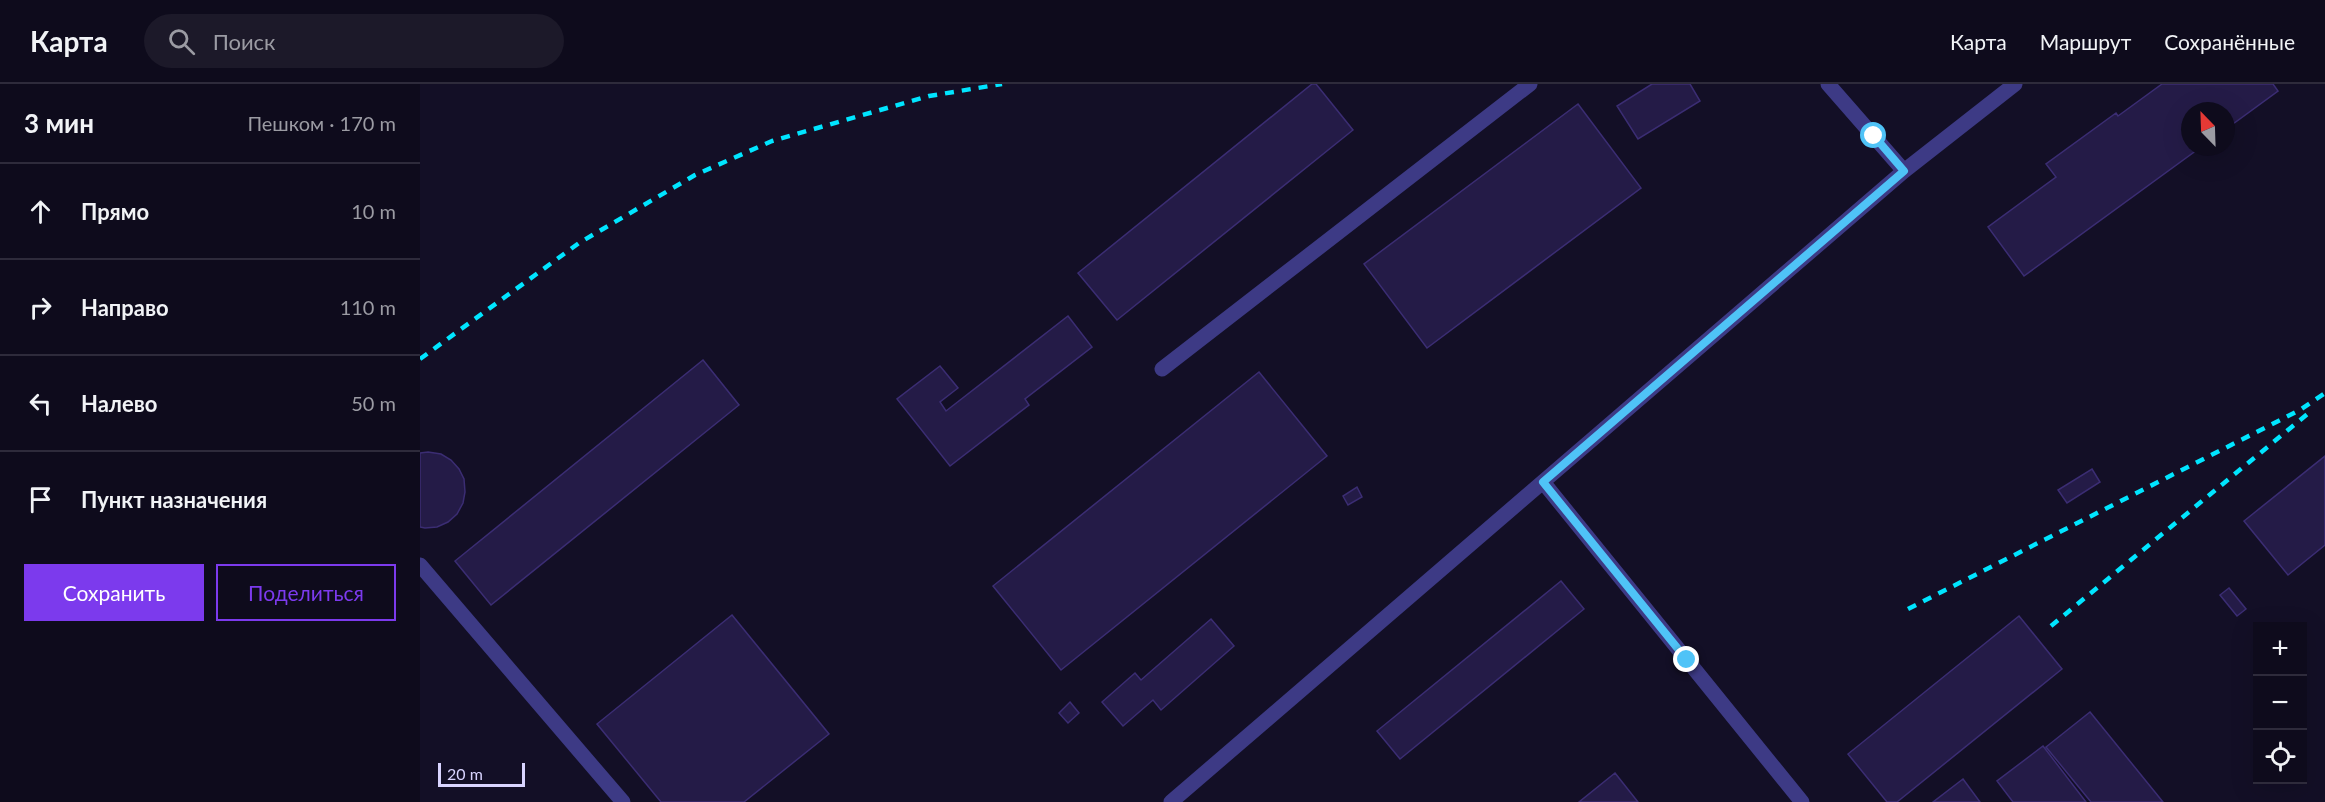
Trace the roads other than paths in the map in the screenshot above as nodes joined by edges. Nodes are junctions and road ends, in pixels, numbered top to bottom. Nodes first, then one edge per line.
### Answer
1 (1530, 84) edge
2 (1828, 84) edge
3 (2016, 84) edge
4 (1904, 171) junction
5 (1162, 369) dead end
6 (1543, 482) junction
7 (420, 565) edge
8 (623, 802) edge
9 (1171, 802) edge
10 (1802, 802) edge

1 - 5 lane
2 - 4 lane
3 - 4 lane
4 - 6 lane
6 - 9 lane
6 - 10 lane
7 - 8 lane

